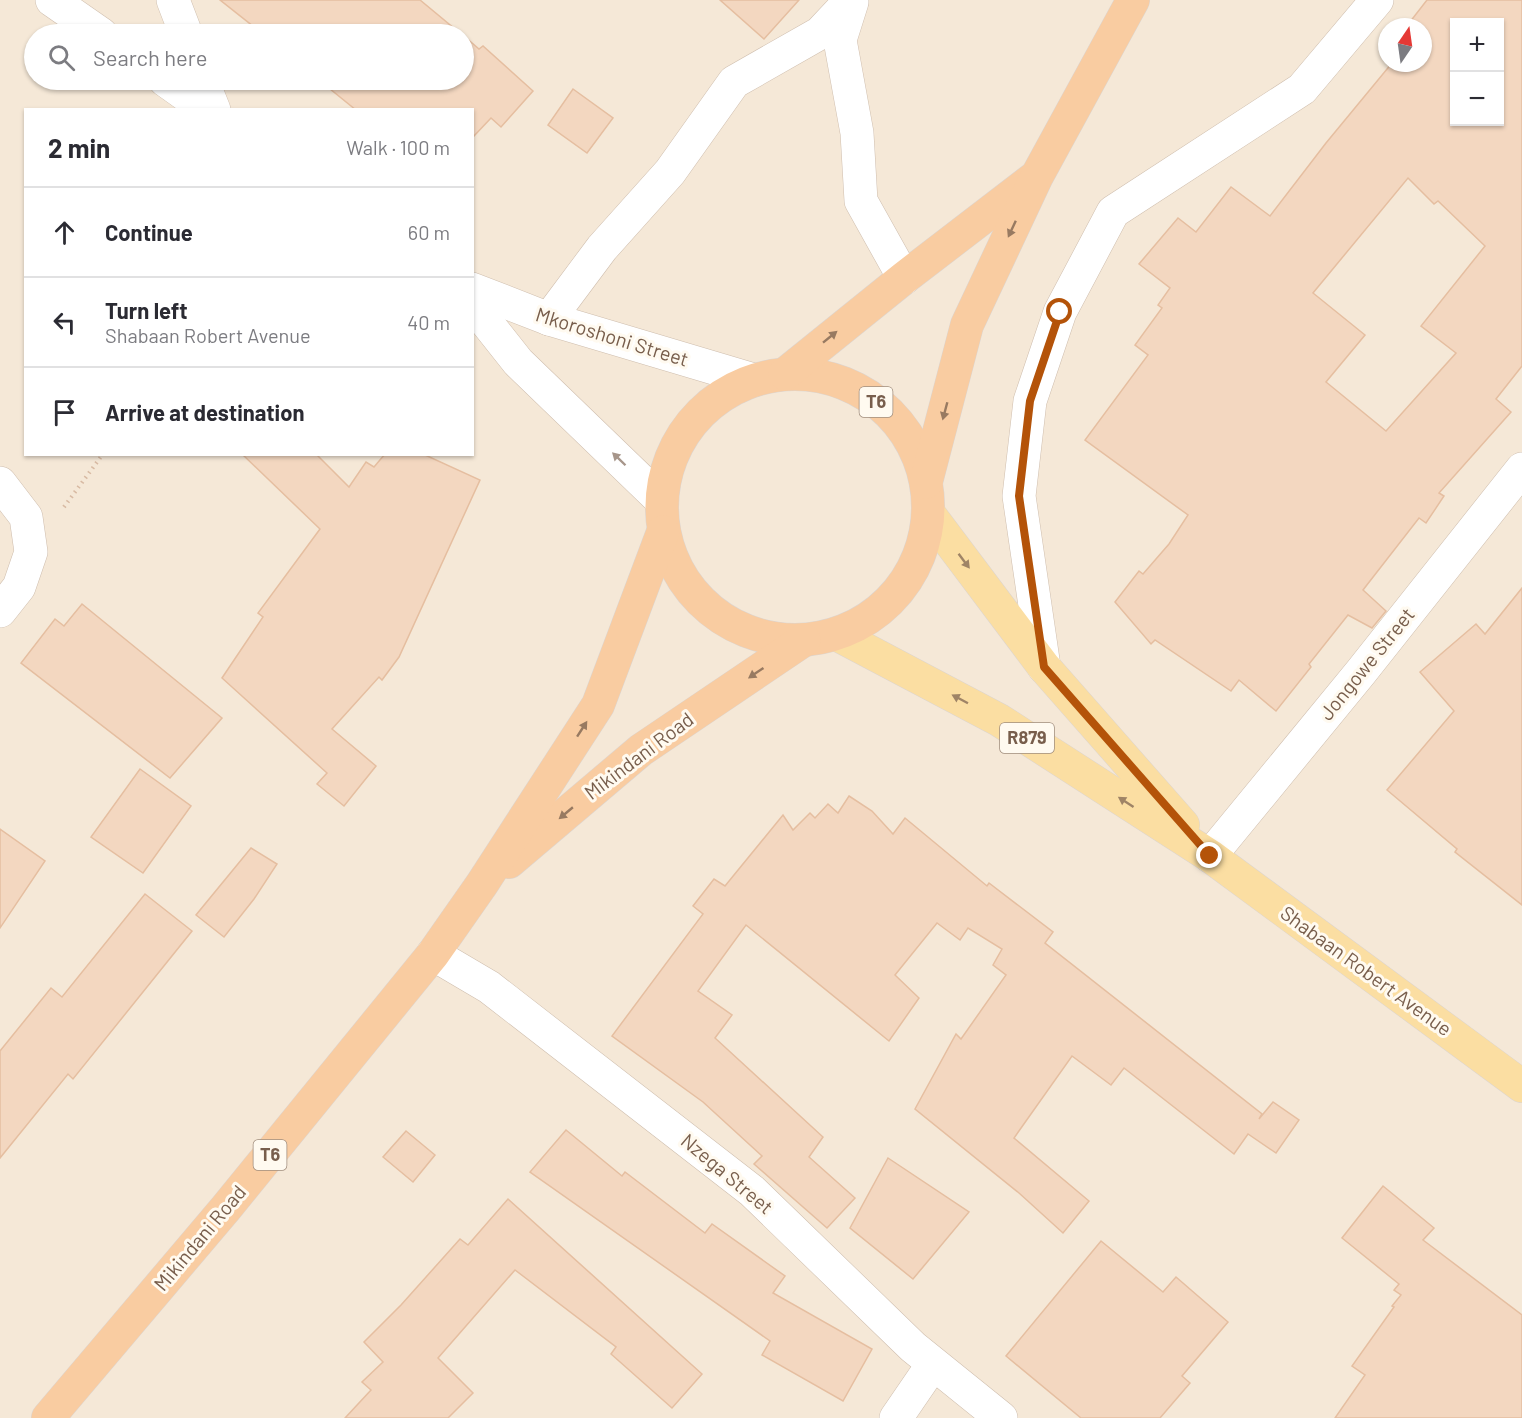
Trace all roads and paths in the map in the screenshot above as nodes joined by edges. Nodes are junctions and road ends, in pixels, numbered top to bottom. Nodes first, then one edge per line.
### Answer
1 (52, 0) edge
2 (173, 0) edge
3 (852, 0) edge
4 (1132, 0) edge
5 (1377, 0) edge
6 (87, 24) edge
7 (182, 24) edge
8 (179, 90) edge
9 (206, 90) edge
10 (204, 108) edge
11 (213, 108) edge
12 (1036, 176) junction
13 (904, 278) junction
14 (474, 290) edge
15 (474, 307) edge
16 (549, 320) junction
17 (769, 377) junction
18 (102, 456) edge
19 (1522, 470) edge
20 (926, 482) junction
21 (0, 483) edge
22 (661, 500) junction
23 (929, 514) junction
24 (663, 532) junction
25 (31, 552) junction
26 (0, 611) edge
27 (837, 634) junction
28 (804, 640) junction
29 (1044, 667) junction
30 (1210, 856) junction
31 (483, 884) junction
32 (433, 954) junction
33 (1522, 1086) edge
34 (933, 1364) junction
35 (48, 1418) edge
36 (896, 1418) edge
37 (1001, 1418) edge

1 - 6 street
2 - 7 street
3 - 13 street
3 - 16 street
4 - 12 highway, T6
5 - 29 street
8 - 10 street
9 - 11 street
12 - 13 highway, T6
12 -> 20 highway, T6
17 -> 13 highway, T6
14 - 16 street, Mkoroshoni Street
22 -> 15 street
16 - 17 street, Mkoroshoni Street
17 - 20 highway, T6
17 - 22 highway, T6
18 - 25 path
19 - 30 street, Jongowe Street
20 - 23 highway, T6
21 - 25 street
22 - 24 highway, T6
23 - 27 highway, T6
23 -> 29 main road, Shabaan Robert Avenue / R879
24 - 28 highway, T6
31 -> 24 highway, Mikindani Road / T6
25 - 26 street
27 - 28 highway, T6
30 -> 27 main road, Shabaan Robert Avenue / R879
28 -> 31 highway, Mikindani Road / T6
29 - 30 main road, Shabaan Robert Avenue / R879
30 - 33 main road, Shabaan Robert Avenue / R879
31 - 32 highway, Mikindani Road / T6
32 - 34 street, Nzega Street
32 - 35 highway, Mikindani Road / T6
34 - 36 street
34 - 37 street, Nzega Street

